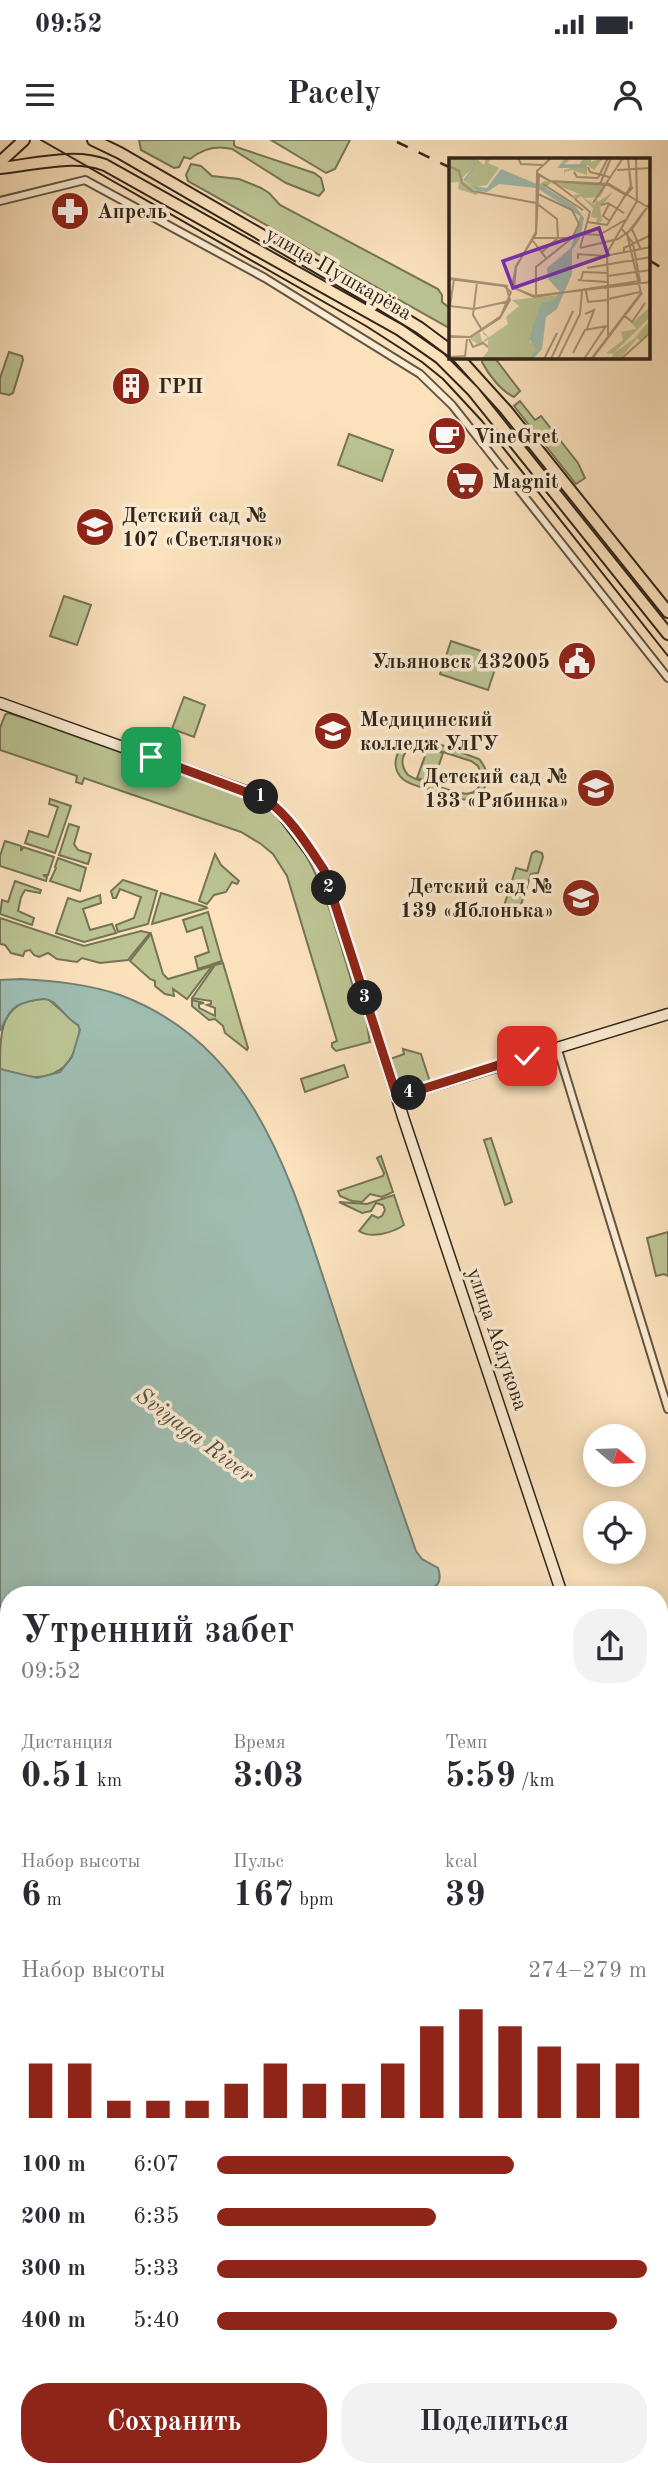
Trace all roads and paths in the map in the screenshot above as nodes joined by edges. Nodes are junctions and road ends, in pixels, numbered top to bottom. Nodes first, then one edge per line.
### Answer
1 (24, 140) edge
2 (93, 140) edge
3 (106, 140) edge
4 (120, 153) junction
5 (0, 162) edge
6 (0, 168) edge
7 (0, 201) edge
8 (449, 350) edge
9 (460, 359) edge
10 (668, 612) edge
11 (668, 634) edge
12 (668, 678) edge
13 (0, 703) edge
14 (668, 1014) edge
15 (557, 1047) junction
16 (397, 1097) junction
17 (668, 1409) edge
18 (559, 1586) edge

1 - 5 main road
2 - 4 main road, улица Пушкарёва
3 - 4 main road
4 - 8 main road, улица Пушкарёва
6 - 11 main road, улица Пушкарёва
7 - 12 street
9 - 10 main road
13 - 16 street, улица Аблукова
14 - 15 street
15 - 16 street
15 - 17 street
16 - 18 street, улица Аблукова

